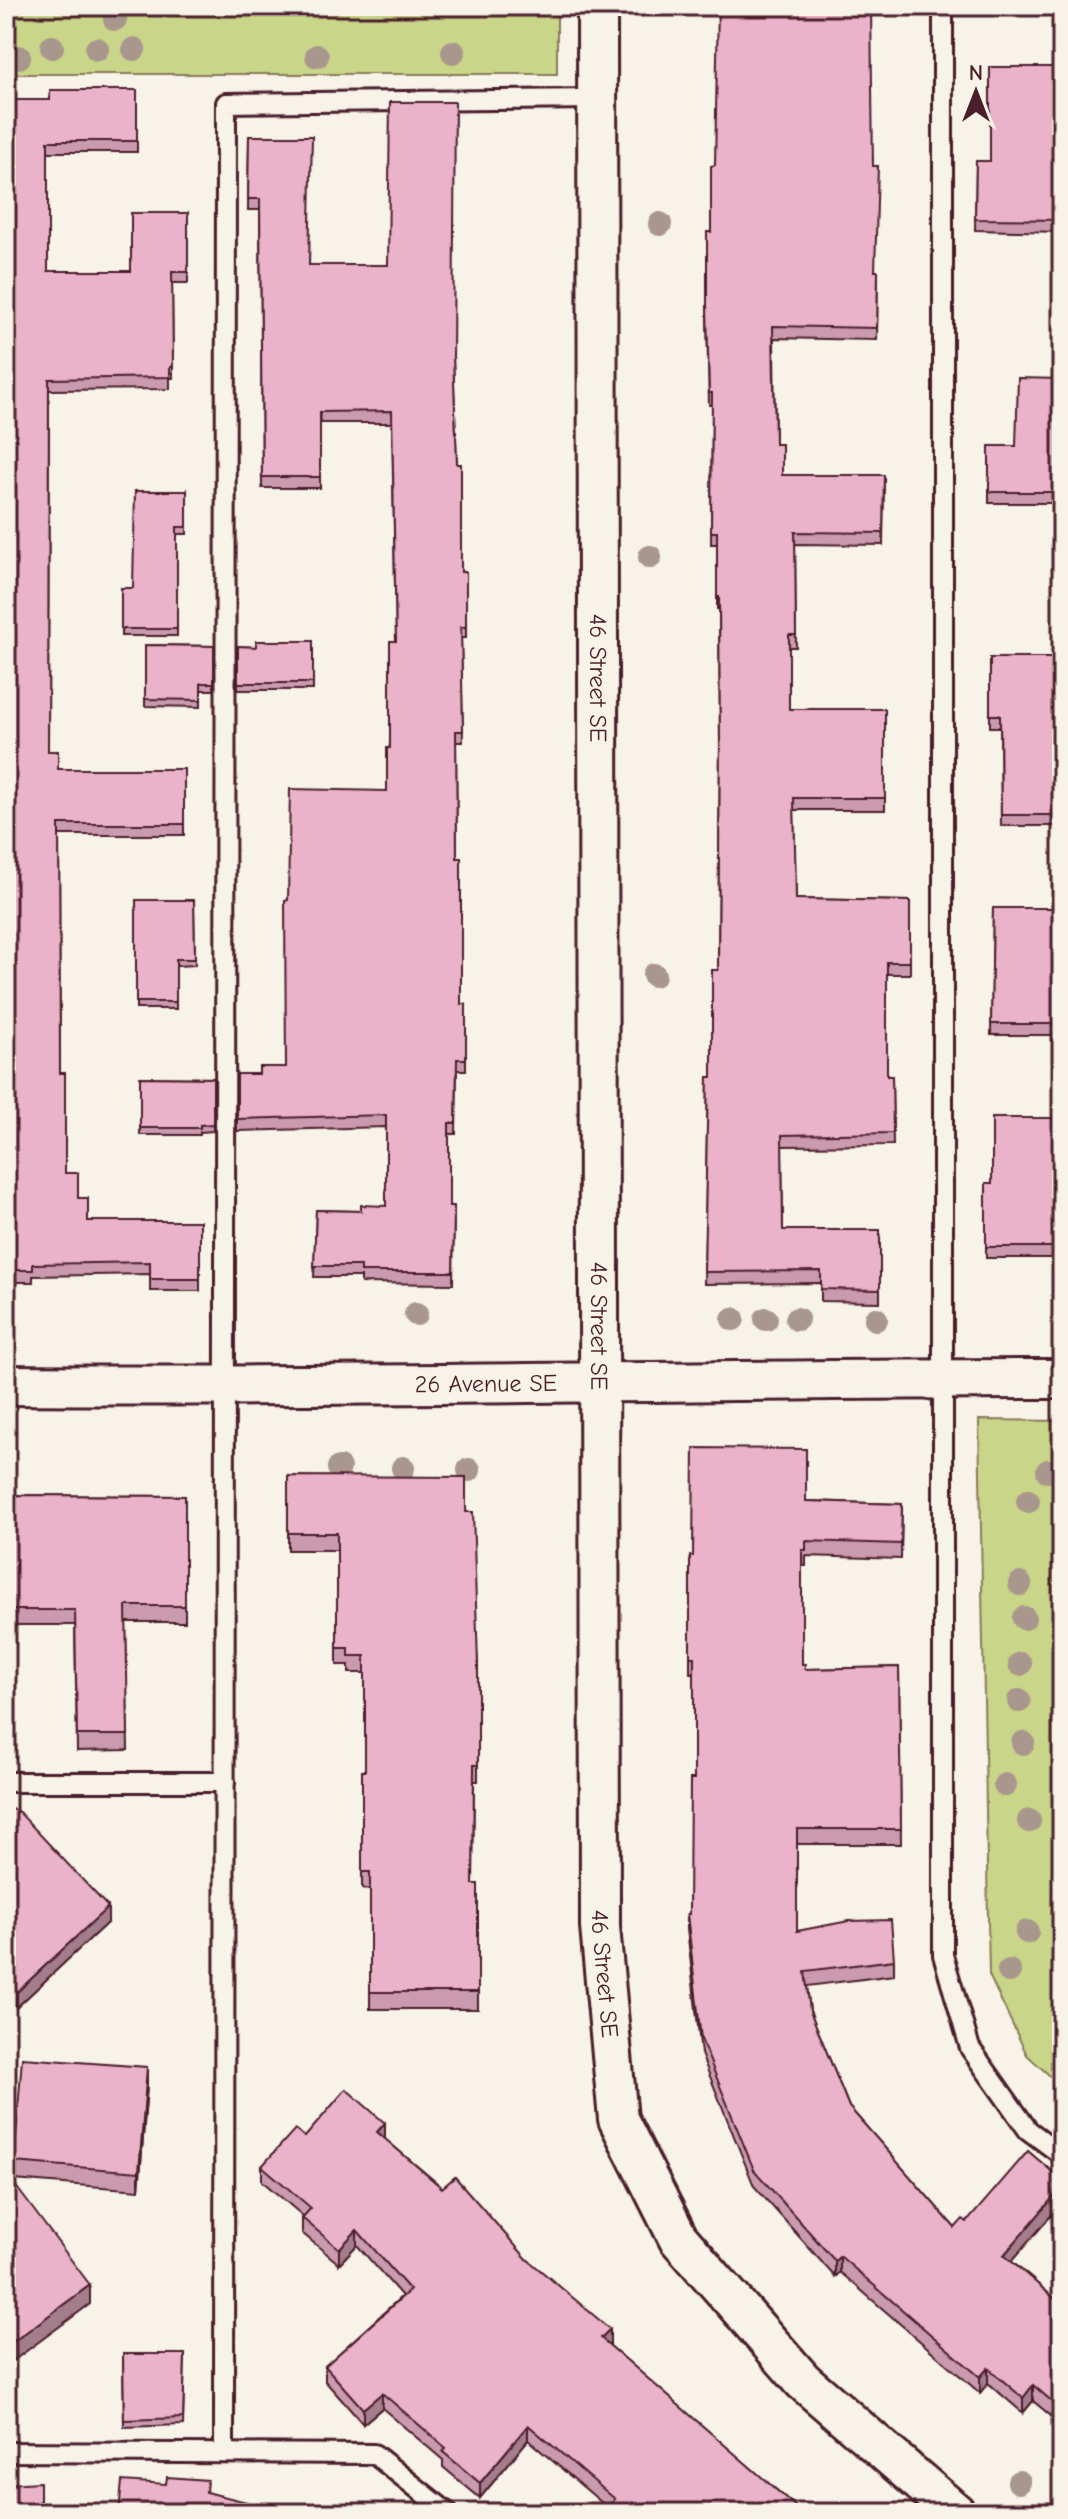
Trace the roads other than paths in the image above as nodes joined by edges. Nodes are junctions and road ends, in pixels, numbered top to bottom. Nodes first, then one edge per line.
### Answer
1 (597, 6) edge
2 (943, 6) edge
3 (597, 99) junction
4 (943, 1379) junction
5 (1062, 1379) edge
6 (598, 1381) junction
7 (6, 1385) edge
8 (225, 1387) junction
9 (6, 1782) edge
10 (225, 1782) junction
11 (1062, 2155) edge
12 (6, 2452) edge
13 (224, 2453) junction
14 (448, 2513) edge
15 (956, 2513) edge

1 - 3 street, 46 Street SE
2 - 4 lane
3 - 6 street, 46 Street SE
3 - 8 lane
4 - 5 street, 26 Avenue SE
4 - 6 street, 26 Avenue SE
4 - 11 lane
6 - 8 street, 26 Avenue SE
6 - 15 street, 46 Street SE
7 - 8 street, 26 Avenue SE
8 - 10 lane
9 - 10 lane
10 - 13 lane
12 - 13 lane
13 - 14 lane

